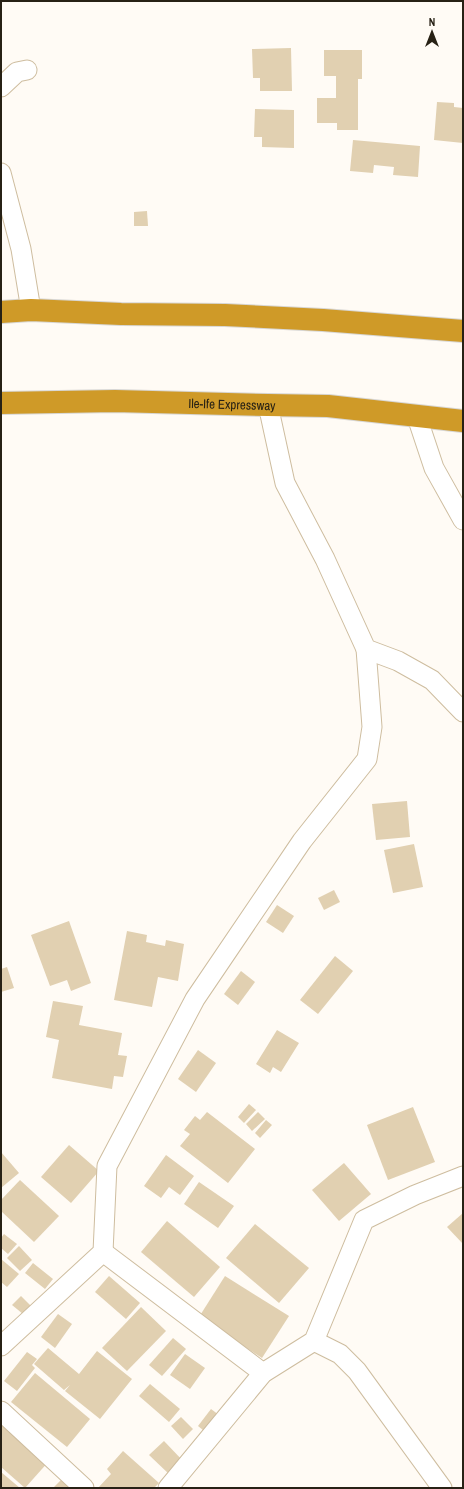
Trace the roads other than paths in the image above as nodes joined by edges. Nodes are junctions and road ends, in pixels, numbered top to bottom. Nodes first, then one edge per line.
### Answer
1 (27, 70) dead end
2 (1, 87) edge
3 (1, 173) edge
4 (31, 310) junction
5 (1, 312) edge
6 (463, 331) edge
7 (1, 403) edge
8 (268, 405) junction
9 (417, 417) junction
10 (463, 421) edge
11 (463, 520) edge
12 (366, 649) junction
13 (463, 712) edge
14 (463, 1176) edge
15 (103, 1252) junction
16 (314, 1341) junction
17 (1, 1346) edge
18 (263, 1372) junction
19 (1, 1411) edge
20 (172, 1486) edge
21 (84, 1488) edge
22 (442, 1488) edge

1 - 2 street
3 - 4 street
4 - 5 highway
4 - 6 highway
7 - 8 highway, Ile-Ife Expressway
8 - 9 highway, Ile-Ife Expressway
8 - 12 street
9 - 10 highway, Ile-Ife Expressway
9 - 11 street
12 - 13 street
12 - 15 street
14 - 16 street
15 - 17 street
15 - 18 street
16 - 18 street
16 - 22 street
18 - 20 street
19 - 21 street

